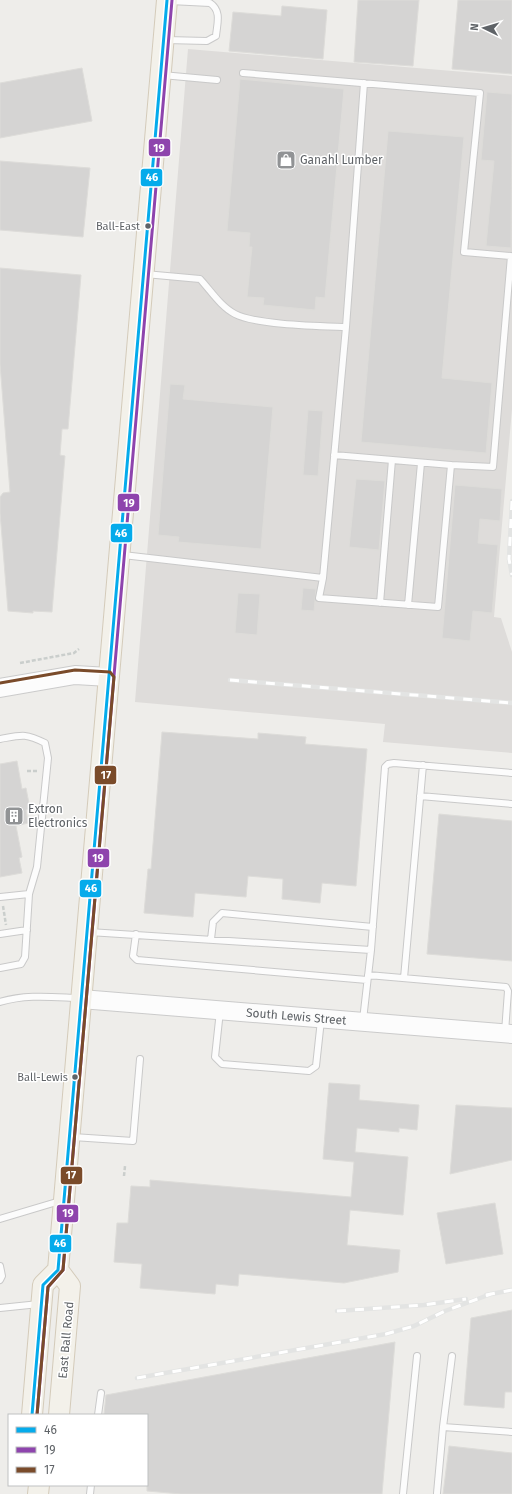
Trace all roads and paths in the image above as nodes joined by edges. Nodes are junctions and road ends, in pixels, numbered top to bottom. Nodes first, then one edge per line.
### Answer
1 (167, 0) edge
2 (164, 40) junction
3 (244, 73) dead end
4 (161, 75) junction
5 (217, 80) dead end
6 (364, 83) junction
7 (144, 274) junction
8 (346, 327) junction
9 (334, 455) junction
10 (392, 460) junction
11 (422, 463) junction
12 (451, 465) junction
13 (119, 555) junction
14 (323, 578) junction
15 (380, 603) junction
16 (408, 605) junction
17 (79, 649) dead end
18 (20, 663) dead end
19 (109, 678) junction
20 (0, 688) edge
21 (0, 739) edge
22 (423, 765) junction
23 (27, 771) dead end
24 (37, 772) dead end
25 (512, 773) edge
26 (420, 796) junction
27 (512, 804) edge
28 (29, 894) junction
29 (0, 897) edge
30 (3, 906) dead end
31 (6, 926) dead end
32 (372, 927) junction
33 (27, 930) junction
34 (87, 932) junction
35 (0, 934) edge
36 (136, 934) junction
37 (211, 939) junction
38 (371, 950) junction
39 (0, 968) edge
40 (368, 977) junction
41 (404, 978) junction
42 (81, 999) junction
43 (0, 1002) edge
44 (220, 1009) junction
45 (322, 1018) junction
46 (363, 1021) junction
47 (509, 1034) edge
48 (140, 1059) dead end
49 (69, 1137) junction
50 (125, 1166) dead end
51 (124, 1176) dead end
52 (64, 1200) junction
53 (0, 1219) edge
54 (0, 1266) edge
55 (58, 1270) junction
56 (0, 1280) edge
57 (41, 1304) junction
58 (0, 1308) edge
59 (417, 1356) dead end
60 (452, 1356) dead end
61 (101, 1393) dead end
62 (32, 1414) edge
63 (59, 1414) edge
64 (98, 1414) edge
65 (444, 1427) junction
66 (512, 1432) edge
67 (437, 1492) dead end
68 (403, 1494) edge

1 - 2 main road
1 - 2 lane
2 - 4 main road
3 - 6 lane
4 - 5 lane
4 - 7 main road
6 - 8 lane
6 - 12 lane
7 - 8 lane
7 - 13 main road
8 - 9 lane
9 - 10 lane
9 - 14 lane
10 - 11 lane
10 - 15 lane
11 - 12 lane
11 - 16 lane
12 - 16 lane
13 - 14 lane
13 - 19 main road
14 - 15 lane
15 - 16 lane
17 - 18 path
19 - 20 main road
19 - 34 main road
21 - 28 lane
22 - 25 lane
22 - 26 lane
22 - 32 lane
23 - 24 path
26 - 27 lane
26 - 41 lane
28 - 29 lane
28 - 33 lane
30 - 31 path
32 - 37 lane
32 - 38 lane
33 - 35 lane
33 - 39 lane
34 - 36 lane
34 - 42 main road
36 - 37 lane
36 - 40 lane
37 - 38 lane
38 - 40 lane
40 - 41 lane
40 - 46 lane
41 - 47 lane
42 - 43 lane
42 - 44 main road, South Lewis Street
42 - 49 main road
44 - 45 main road, South Lewis Street
44 - 45 lane
45 - 46 main road, South Lewis Street
46 - 47 main road, South Lewis Street
48 - 49 lane
49 - 52 main road
50 - 51 path
52 - 53 lane
52 - 55 main road
54 - 56 lane
55 - 57 main road
55 - 63 main road, East Ball Road
57 - 58 lane
57 - 62 main road
59 - 68 lane
60 - 65 lane
61 - 64 lane
65 - 66 lane
65 - 67 lane

